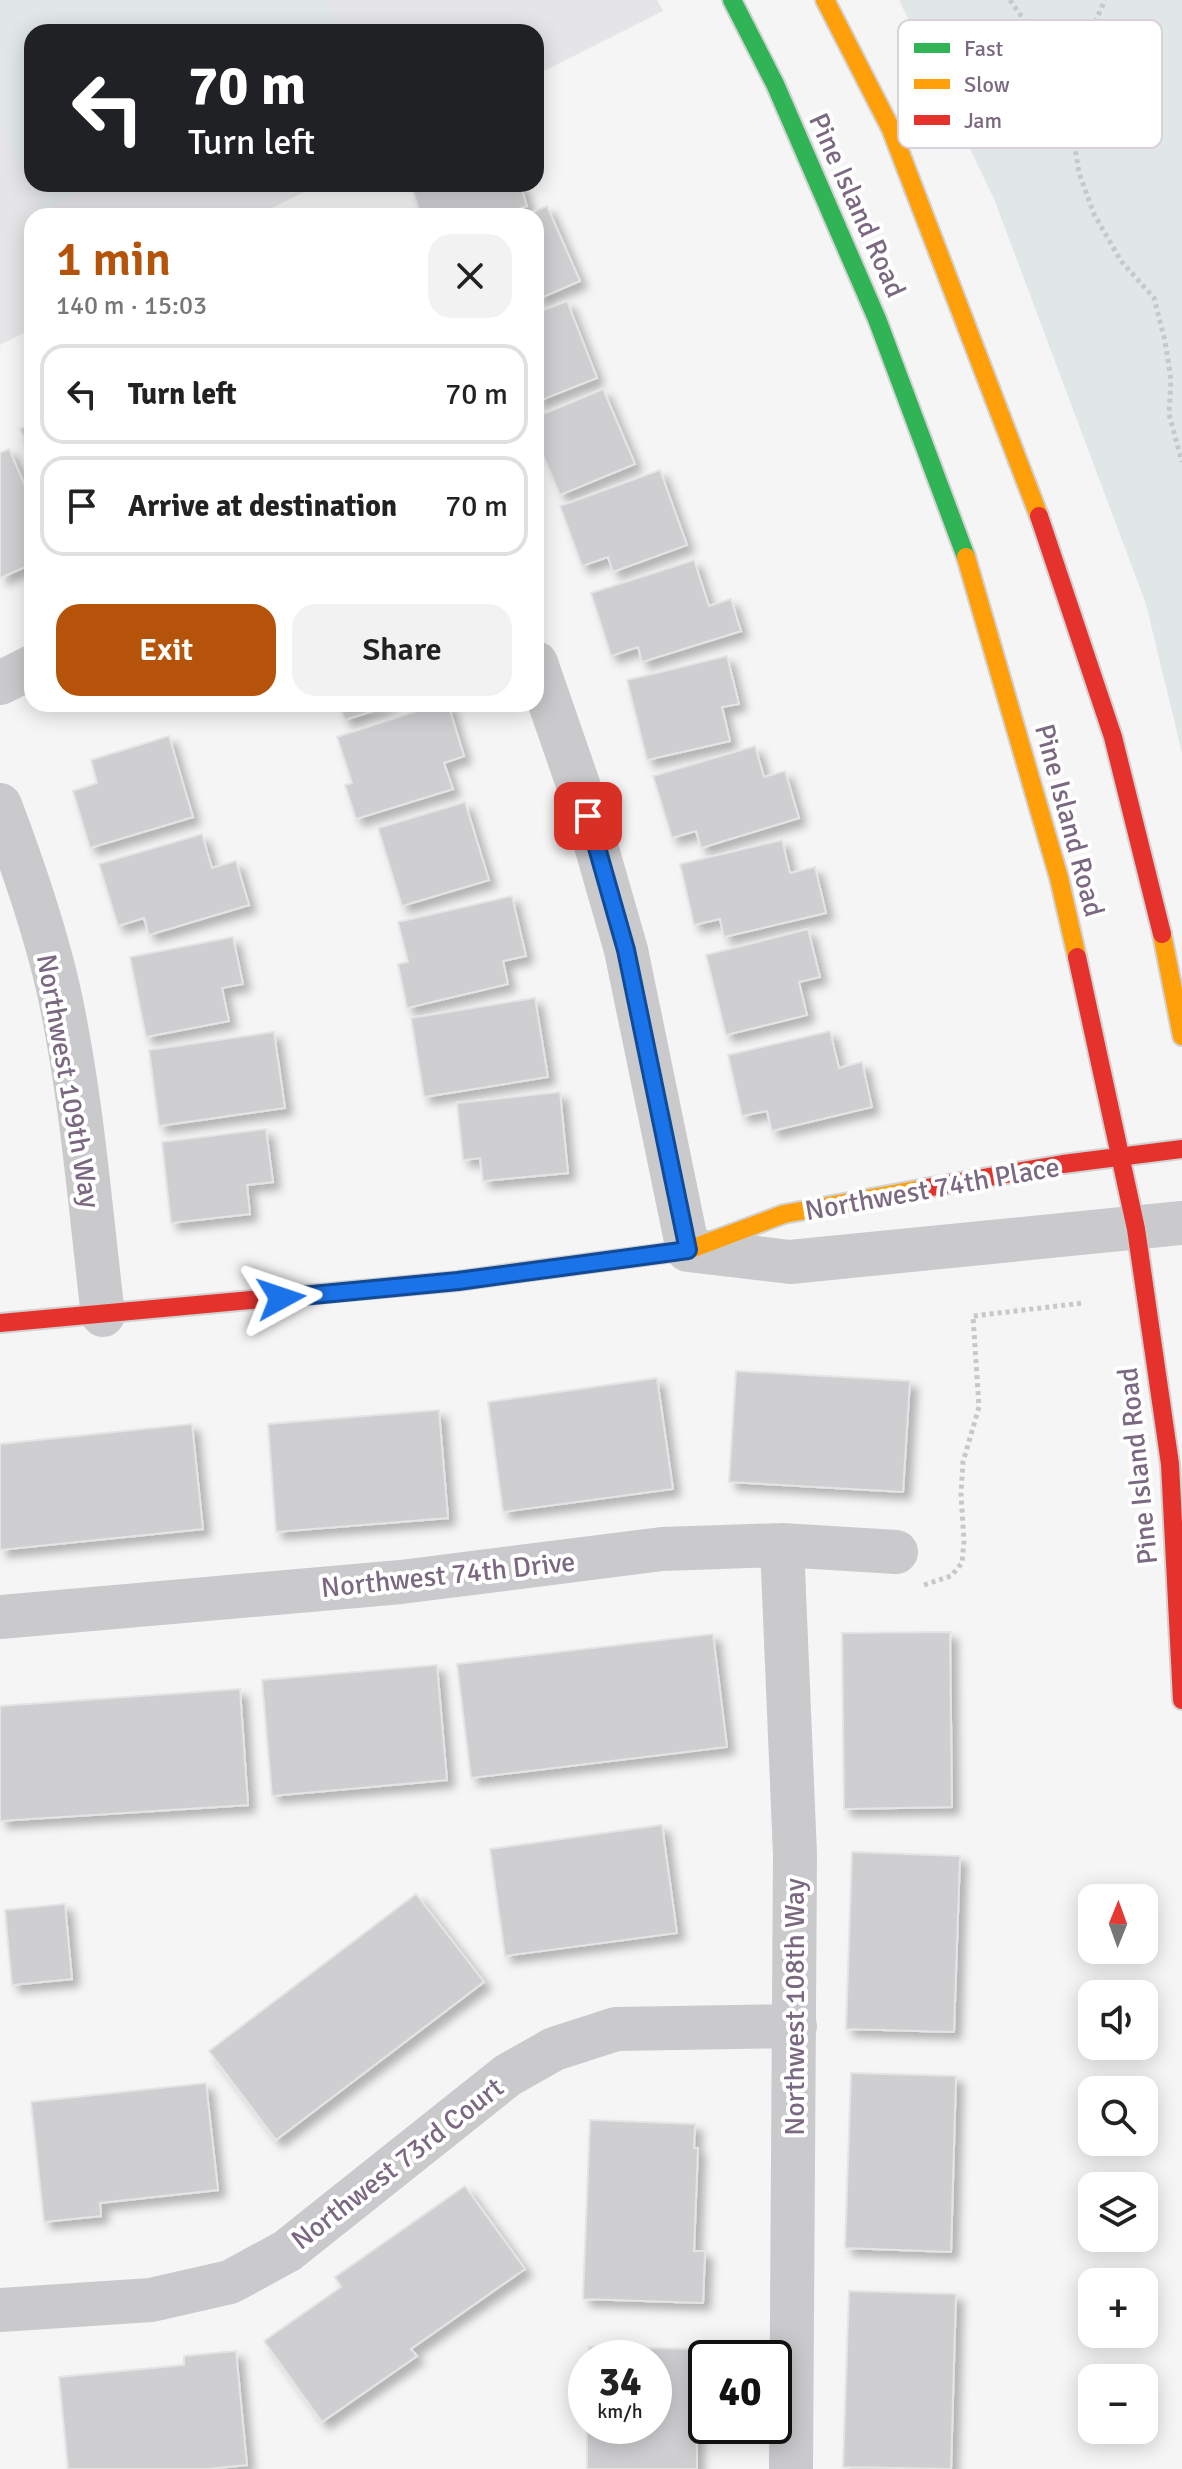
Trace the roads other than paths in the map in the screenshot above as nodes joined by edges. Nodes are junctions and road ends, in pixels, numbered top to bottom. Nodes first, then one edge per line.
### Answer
1 (732, 0) edge
2 (825, 0) edge
3 (898, 147) edge
4 (898, 148) edge
5 (24, 671) edge
6 (0, 683) edge
7 (544, 686) edge
8 (0, 805) edge
9 (1182, 1036) edge
10 (1182, 1149) edge
11 (1122, 1157) junction
12 (1182, 1223) edge
13 (1136, 1229) junction
14 (688, 1250) junction
15 (103, 1315) junction
16 (0, 1323) edge
17 (782, 1545) junction
18 (906, 1568) road end
19 (0, 1617) edge
20 (1182, 1700) edge
21 (795, 2026) junction
22 (0, 2310) edge
23 (791, 2469) edge

1 - 11 main road, Pine Island Road
2 - 3 main road, Pine Island Road
4 - 9 main road, Pine Island Road
5 - 6 street
7 - 14 street
8 - 15 street, Northwest 109th Way
10 - 11 main road, Northwest 74th Place
11 - 13 main road, Pine Island Road
11 - 14 main road, Northwest 74th Place
12 - 13 street, Northwest 74th Place
13 - 14 street, Northwest 74th Place
13 - 20 main road, Pine Island Road
14 - 15 main road, Northwest 74th Place
15 - 16 main road, Northwest 74th Place
17 - 18 street, Northwest 74th Drive
17 - 19 street, Northwest 74th Drive
17 - 21 street, Northwest 108th Way
21 - 22 street, Northwest 73rd Court
21 - 23 street, Northwest 108th Way

